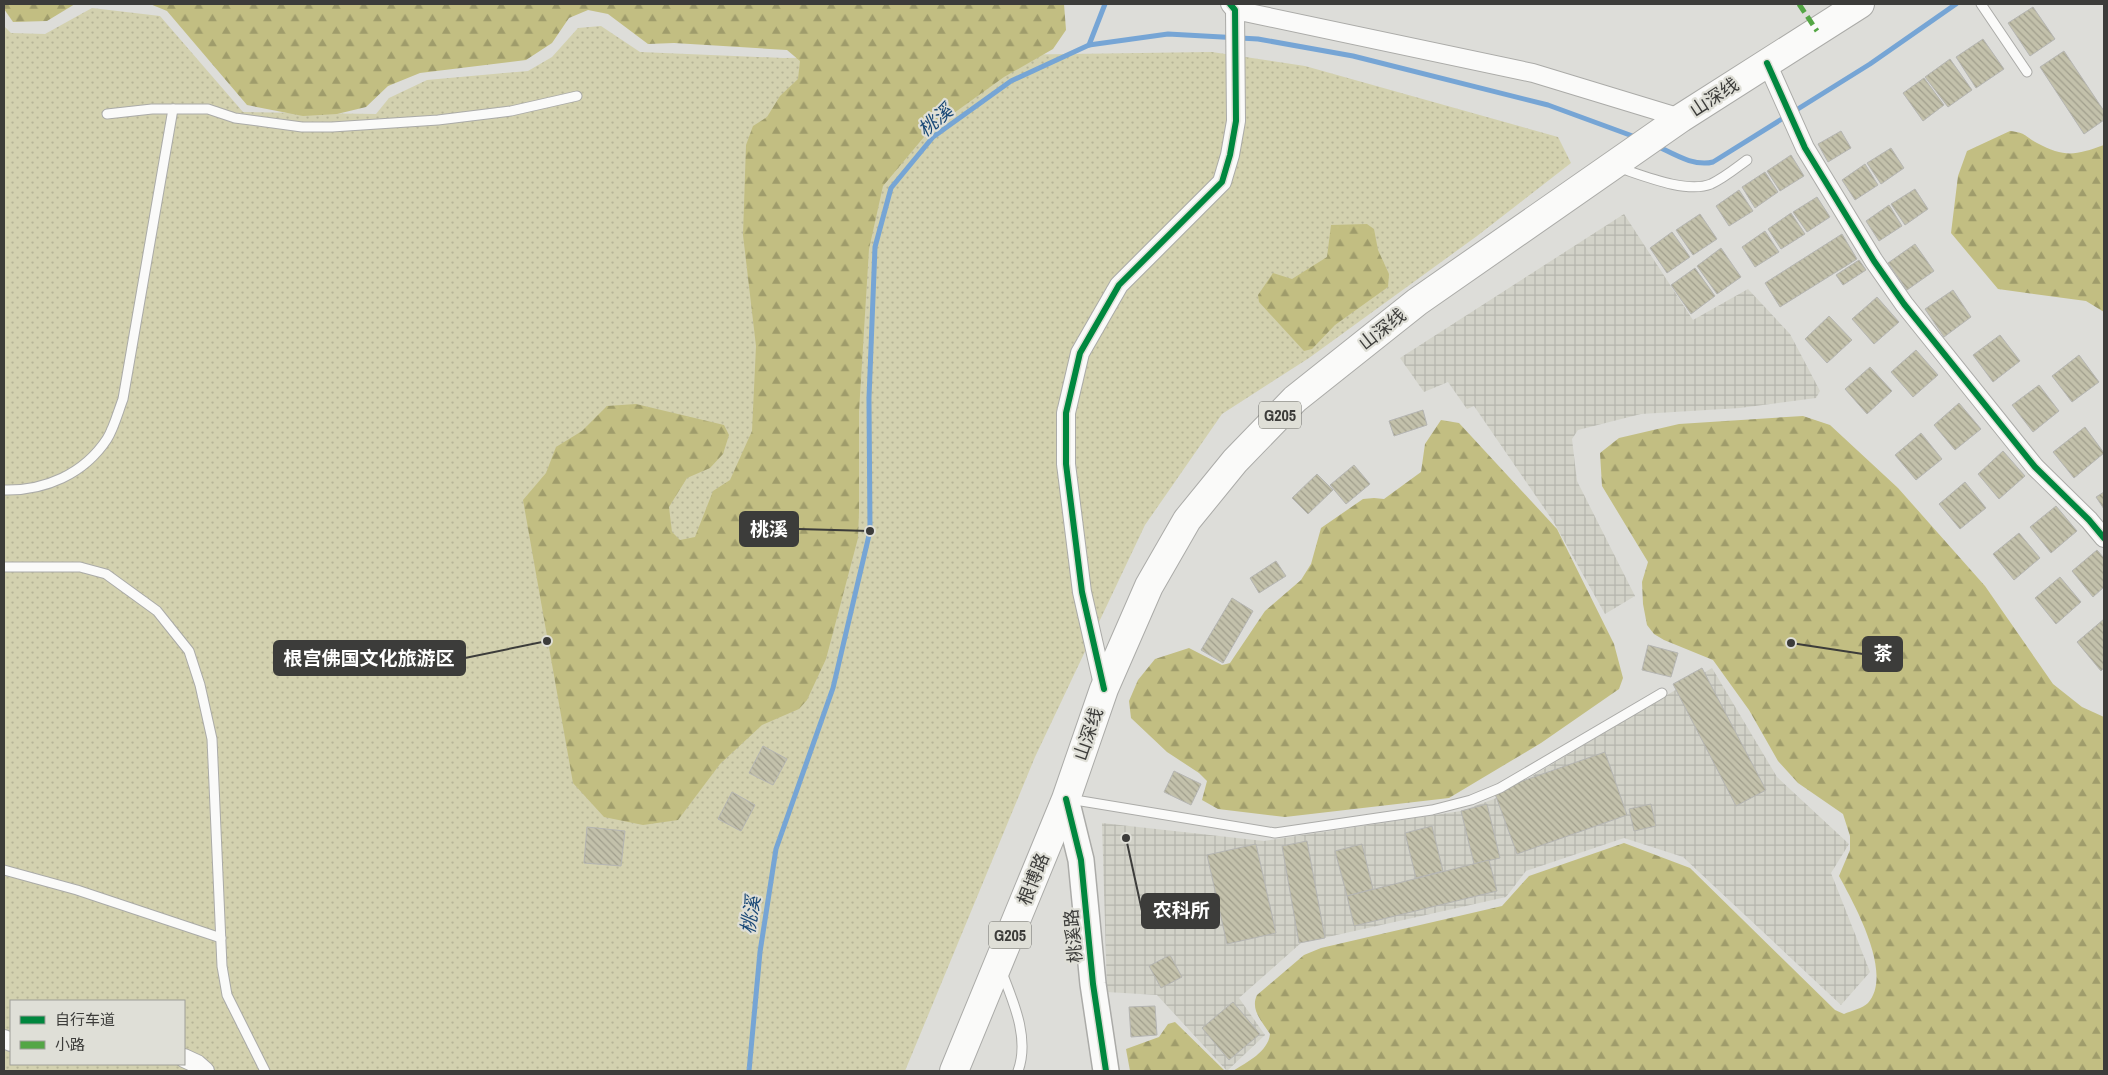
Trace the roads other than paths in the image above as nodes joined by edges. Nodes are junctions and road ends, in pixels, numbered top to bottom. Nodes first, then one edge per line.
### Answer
1 (1860, 4) edge
2 (1981, 4) edge
3 (1232, 7) edge
4 (1767, 63) junction
5 (2027, 72) dead end
6 (577, 96) dead end
7 (173, 109) junction
8 (108, 114) dead end
9 (1681, 118) junction
10 (1747, 160) dead end
11 (1612, 166) junction
12 (4, 490) edge
13 (2104, 538) edge
14 (4, 567) edge
15 (1104, 689) junction
16 (1662, 693) dead end
17 (1066, 798) junction
18 (4, 870) edge
19 (221, 938) junction
20 (999, 963) junction
21 (185, 1058) edge
22 (205, 1071) edge
23 (265, 1071) edge
24 (954, 1071) edge
25 (1018, 1071) edge
26 (1106, 1071) edge

1 - 4 highway, 山深线 / G205
2 - 5 lane
3 - 9 street
3 - 15 street
4 - 9 highway, 山深线 / G205
4 - 13 street
6 - 7 lane
7 - 8 lane
7 - 12 lane
9 - 11 highway, 山深线 / G205
10 - 11 lane
11 - 15 highway, 山深线 / G205
14 - 19 lane
15 - 17 highway, 山深线 / G205
16 - 17 lane
17 - 20 highway, 根博路 / G205
17 - 26 street, 桃溪路
18 - 19 lane
19 - 23 lane
20 - 24 highway, 根博路 / G205
20 - 25 lane
21 - 22 street

